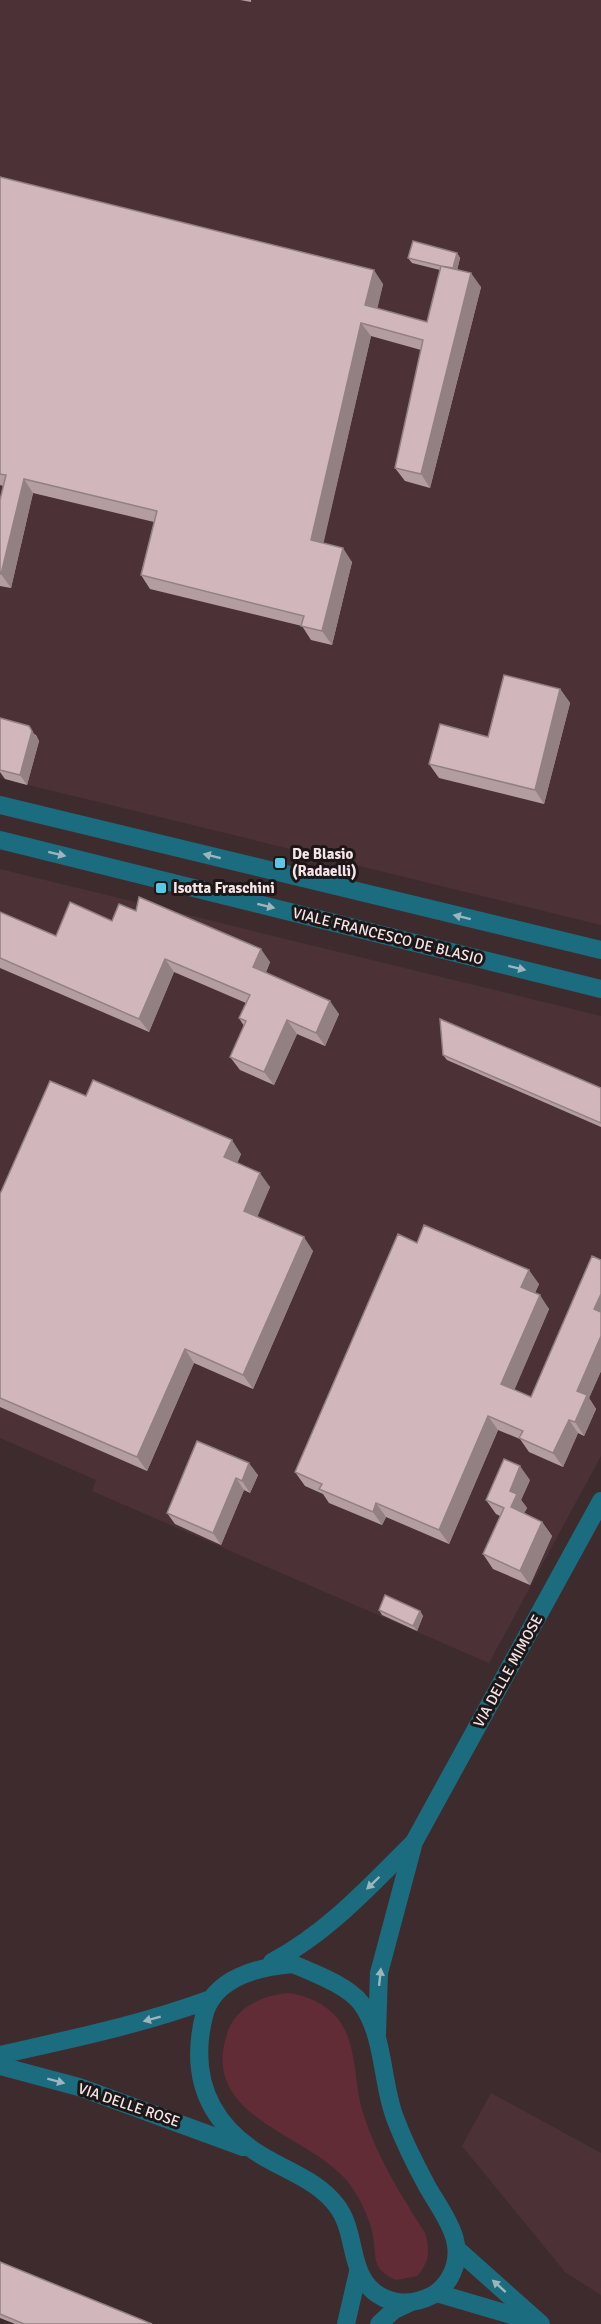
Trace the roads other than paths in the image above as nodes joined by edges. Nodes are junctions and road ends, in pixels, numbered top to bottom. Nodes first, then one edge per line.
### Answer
1 (0, 805) edge
2 (0, 840) edge
3 (601, 950) edge
4 (601, 988) edge
5 (601, 1501) edge
6 (414, 1842) junction
7 (264, 1966) junction
8 (208, 2000) junction
9 (377, 2036) junction
10 (0, 2055) edge
11 (0, 2066) edge
12 (255, 2151) junction
13 (458, 2250) junction
14 (358, 2272) junction
15 (437, 2293) junction
16 (409, 2303) junction
17 (346, 2324) edge
18 (379, 2324) edge
19 (540, 2324) edge

3 -> 1 street
2 -> 4 street, VIALE FRANCESCO DE BLASIO
5 - 6 street, VIA DELLE MIMOSE
6 -> 7 street, VIA DELLE MIMOSE
9 -> 6 street, VIA DELLE MIMOSE
7 - 8 street
7 - 9 street
8 -> 10 street
8 - 12 street
9 - 13 street
11 -> 12 street, VIA DELLE ROSE
12 - 14 street
13 - 15 street
19 -> 13 street
14 - 16 street
14 - 17 street
15 - 16 street
15 - 19 street
16 - 18 street

